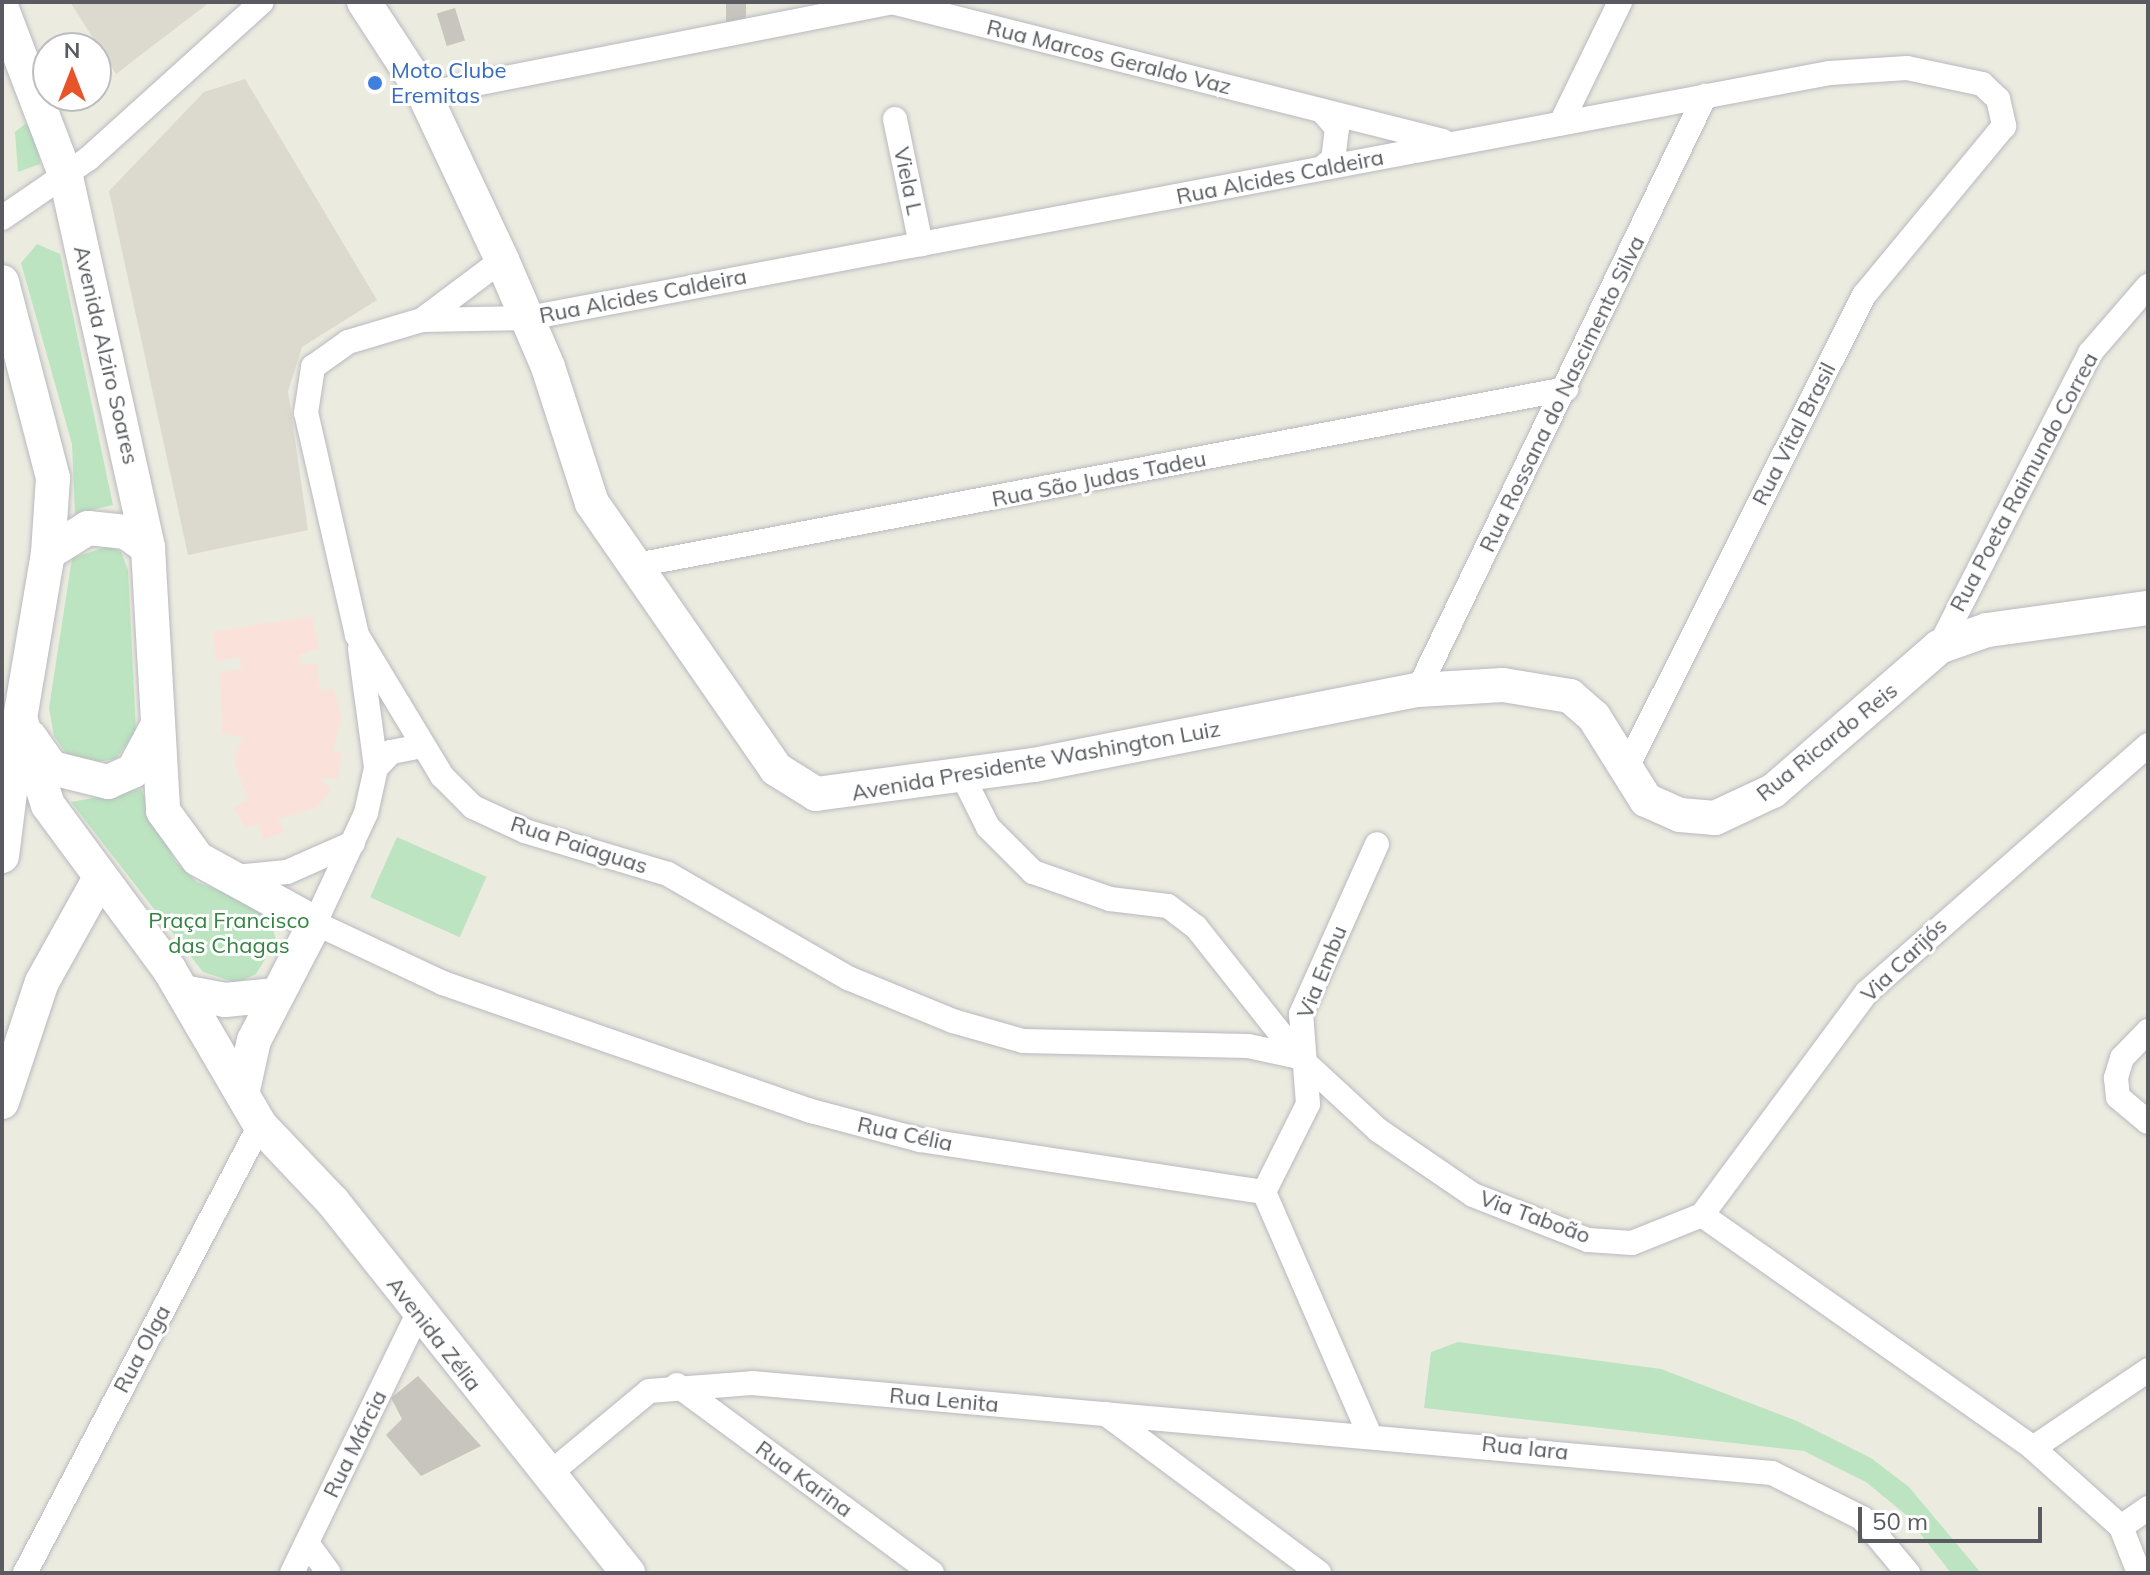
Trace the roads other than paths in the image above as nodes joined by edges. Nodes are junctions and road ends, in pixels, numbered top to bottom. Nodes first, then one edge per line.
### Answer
1 (262, 2) edge
2 (364, 2) edge
3 (892, 2) edge
4 (1620, 2) edge
5 (2, 9) edge
6 (424, 94) junction
7 (1705, 96) junction
8 (1322, 111) junction
9 (895, 119) dead end
10 (1561, 123) junction
11 (2004, 126) joint
12 (1453, 144) junction
13 (1322, 168) junction
14 (66, 177) junction
15 (2, 218) edge
16 (921, 244) junction
17 (502, 260) junction
18 (2, 282) edge
19 (2148, 286) edge
20 (528, 318) junction
21 (422, 320) junction
22 (1566, 389) junction
23 (148, 548) junction
24 (48, 553) junction
25 (631, 566) junction
26 (2148, 608) edge
27 (357, 635) junction
28 (1939, 647) junction
29 (1552, 687) joint
30 (1418, 690) junction
31 (158, 714) junction
32 (20, 718) junction
33 (2148, 745) edge
34 (422, 746) junction
35 (376, 768) junction
36 (1626, 769) junction
37 (963, 777) junction
38 (353, 843) junction
39 (1377, 844) dead end
40 (2, 856) edge
41 (235, 877) junction
42 (100, 878) junction
43 (315, 923) junction
44 (183, 992) junction
45 (276, 995) junction
46 (2148, 1031) edge
47 (1299, 1057) junction
48 (242, 1094) junction
49 (2, 1102) edge
50 (2148, 1122) edge
51 (260, 1125) junction
52 (1264, 1192) junction
53 (1702, 1215) junction
54 (418, 1314) junction
55 (2148, 1370) edge
56 (677, 1385) junction
57 (1106, 1414) junction
58 (1369, 1434) junction
59 (2033, 1448) junction
60 (548, 1475) junction
61 (2148, 1508) edge
62 (2121, 1527) junction
63 (307, 1543) junction
64 (25, 1573) edge
65 (292, 1573) edge
66 (329, 1573) edge
67 (628, 1573) edge
68 (932, 1573) edge
69 (1319, 1573) edge
70 (1908, 1573) edge
71 (2139, 1573) edge

1 - 14 street
2 - 6 main road, Avenida Presidente Washington Luiz
3 - 6 street, Rua Marcos Geraldo Vaz
3 - 8 street, Rua Marcos Geraldo Vaz
4 - 10 street
5 - 14 main road, Avenida Alziro Soares
6 - 17 main road, Avenida Presidente Washington Luiz
7 - 10 street, Rua Alcides Caldeira
7 - 11 street, Rua Alcides Caldeira
7 - 22 street, Rua Rossana do Nascimento Silva
8 - 12 street, Rua Marcos Geraldo Vaz
8 - 13 street
9 - 16 street, Viela L
10 - 12 street, Rua Alcides Caldeira
11 - 36 street, Rua Vital Brasil
12 - 13 street, Rua Alcides Caldeira
13 - 16 street, Rua Alcides Caldeira
14 - 15 street
14 - 23 main road, Avenida Alziro Soares
16 - 20 street, Rua Alcides Caldeira
17 - 20 main road, Avenida Presidente Washington Luiz
17 - 21 street, Rua Paiaguas
18 - 24 main road
19 - 28 street, Rua Poeta Raimundo Correa
20 - 21 street, Rua Paiaguas
20 - 25 main road, Avenida Presidente Washington Luiz
21 - 27 street, Rua Paiaguas
22 - 25 street, Rua São Judas Tadeu
22 - 30 street, Rua Rossana do Nascimento Silva
23 - 24 main road
23 - 31 main road, Avenida Alziro Soares
24 - 32 main road
25 - 37 main road, Avenida Presidente Washington Luiz
26 - 28 main road, Rua Ricardo Reis
27 - 34 street, Rua Paiaguas
27 - 35 street
28 - 36 main road, Rua Ricardo Reis
29 - 30 main road, Avenida Presidente Washington Luiz
29 - 36 main road, Rua Ricardo Reis
30 - 37 main road, Avenida Presidente Washington Luiz
31 - 32 main road
31 - 41 main road
32 - 40 main road
32 - 42 main road, Avenida Zélia
33 - 53 street, Via Carijós
34 - 35 street
34 - 47 street, Rua Paiaguas
35 - 38 street
37 - 47 street, Via Taboão
38 - 41 street
38 - 43 street
39 - 47 street, Via Embu
41 - 43 main road
42 - 44 main road, Avenida Zélia
42 - 49 main road
43 - 45 main road
43 - 52 street, Rua Célia
44 - 45 main road
44 - 48 main road, Avenida Zélia
45 - 48 main road
46 - 50 street
47 - 52 street, Via Embu
47 - 53 street, Via Taboão
48 - 51 main road, Avenida Zélia
51 - 54 main road, Avenida Zélia
51 - 64 street, Rua Olga
52 - 58 street
53 - 59 street
54 - 60 main road, Avenida Zélia
54 - 63 street, Rua Márcia
55 - 59 street
56 - 57 street, Rua Lenita
56 - 60 street, Rua Lenita
56 - 68 street, Rua Karina
57 - 58 street, Rua Iara
57 - 69 street
58 - 70 street, Rua Iara
59 - 62 street
60 - 67 main road, Avenida Zélia
61 - 62 street
62 - 71 street
63 - 65 street, Rua Márcia
63 - 66 street

